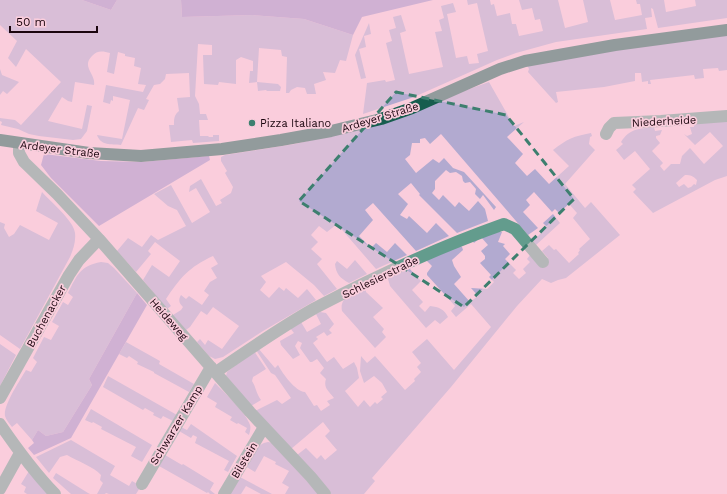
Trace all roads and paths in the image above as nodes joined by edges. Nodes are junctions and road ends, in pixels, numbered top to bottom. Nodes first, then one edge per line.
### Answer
1 (727, 30) edge
2 (727, 116) edge
3 (606, 134) dead end
4 (0, 140) edge
5 (19, 144) junction
6 (99, 240) junction
7 (543, 262) dead end
8 (213, 370) junction
9 (0, 398) edge
10 (0, 424) edge
11 (264, 427) junction
12 (20, 453) junction
13 (142, 484) dead end
14 (0, 489) edge
15 (55, 494) edge
16 (224, 494) edge
17 (325, 494) edge

1 - 5 main road, Ardeyer Straße
2 - 3 street, Niederheide
4 - 5 main road, Ardeyer Straße
5 - 6 street, Heideweg
6 - 8 street, Heideweg
6 - 9 street, Buchenacker
7 - 8 street, Schlesierstraße
8 - 11 street, Heideweg
8 - 13 street, Schwarzer Kamp
10 - 12 street
11 - 16 street, Bilstein
11 - 17 street, Heideweg
12 - 14 street
12 - 15 street

